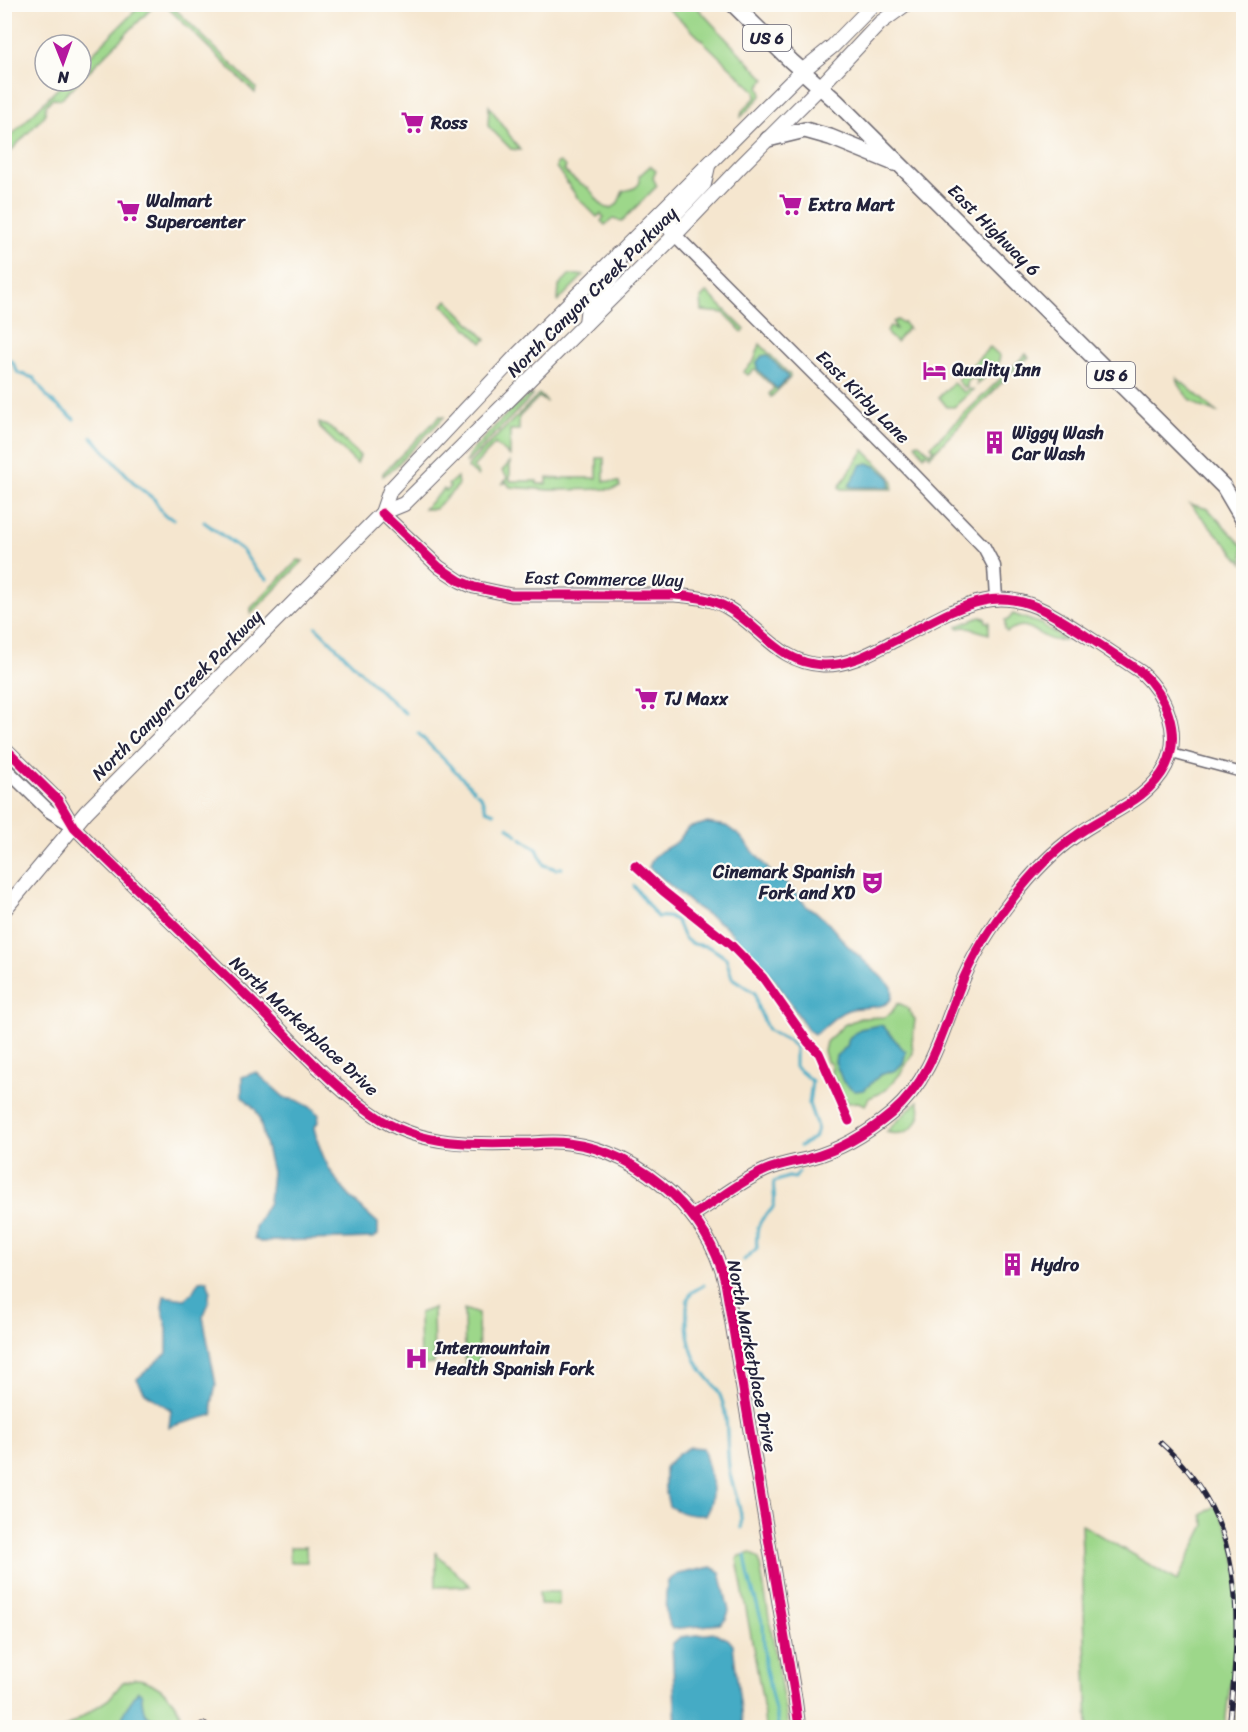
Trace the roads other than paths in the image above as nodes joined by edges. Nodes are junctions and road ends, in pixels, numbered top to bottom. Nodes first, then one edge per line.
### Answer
1 (733, 4) edge
2 (874, 4) edge
3 (906, 4) edge
4 (802, 71) junction
5 (820, 87) junction
6 (768, 139) junction
7 (900, 165) junction
8 (708, 166) junction
9 (675, 235) junction
10 (617, 255) junction
11 (586, 323) junction
12 (1224, 487) junction
13 (1244, 497) edge
14 (382, 513) junction
15 (1244, 521) edge
16 (996, 599) junction
17 (4, 747) edge
18 (1170, 753) junction
19 (4, 767) edge
20 (1244, 773) edge
21 (74, 826) junction
22 (4, 910) edge
23 (693, 1215) junction
24 (799, 1728) edge

1 - 4 highway, East Highway 6 / US 6
2 - 4 main road, North Canyon Creek Parkway
3 - 5 main road, North Canyon Creek Parkway
4 - 5 highway, East Highway 6 / US 6
4 - 8 main road, North Canyon Creek Parkway
5 - 6 main road, North Canyon Creek Parkway
5 - 7 highway, East Highway 6 / US 6
6 - 7 highway
6 - 9 main road, North Canyon Creek Parkway
7 - 12 highway, East Highway 6 / US 6
8 - 9 main road
8 - 10 main road, North Canyon Creek Parkway
9 - 11 main road, North Canyon Creek Parkway
9 - 16 street, East Kirby Lane
10 - 11 main road
10 - 14 main road, North Canyon Creek Parkway
11 - 14 main road, North Canyon Creek Parkway
12 - 13 highway, East Highway 6 / US 6
12 - 15 highway, East Highway 6 / US 6
14 - 16 street, East Commerce Way
14 - 21 main road, North Canyon Creek Parkway
16 - 18 street, East Commerce Way
17 - 21 street, North Marketplace Drive
18 - 20 street
18 - 23 street
19 - 21 street, North Marketplace Drive
21 - 22 main road, North Canyon Creek Parkway
21 - 23 street, North Marketplace Drive
23 - 24 street, North Marketplace Drive

